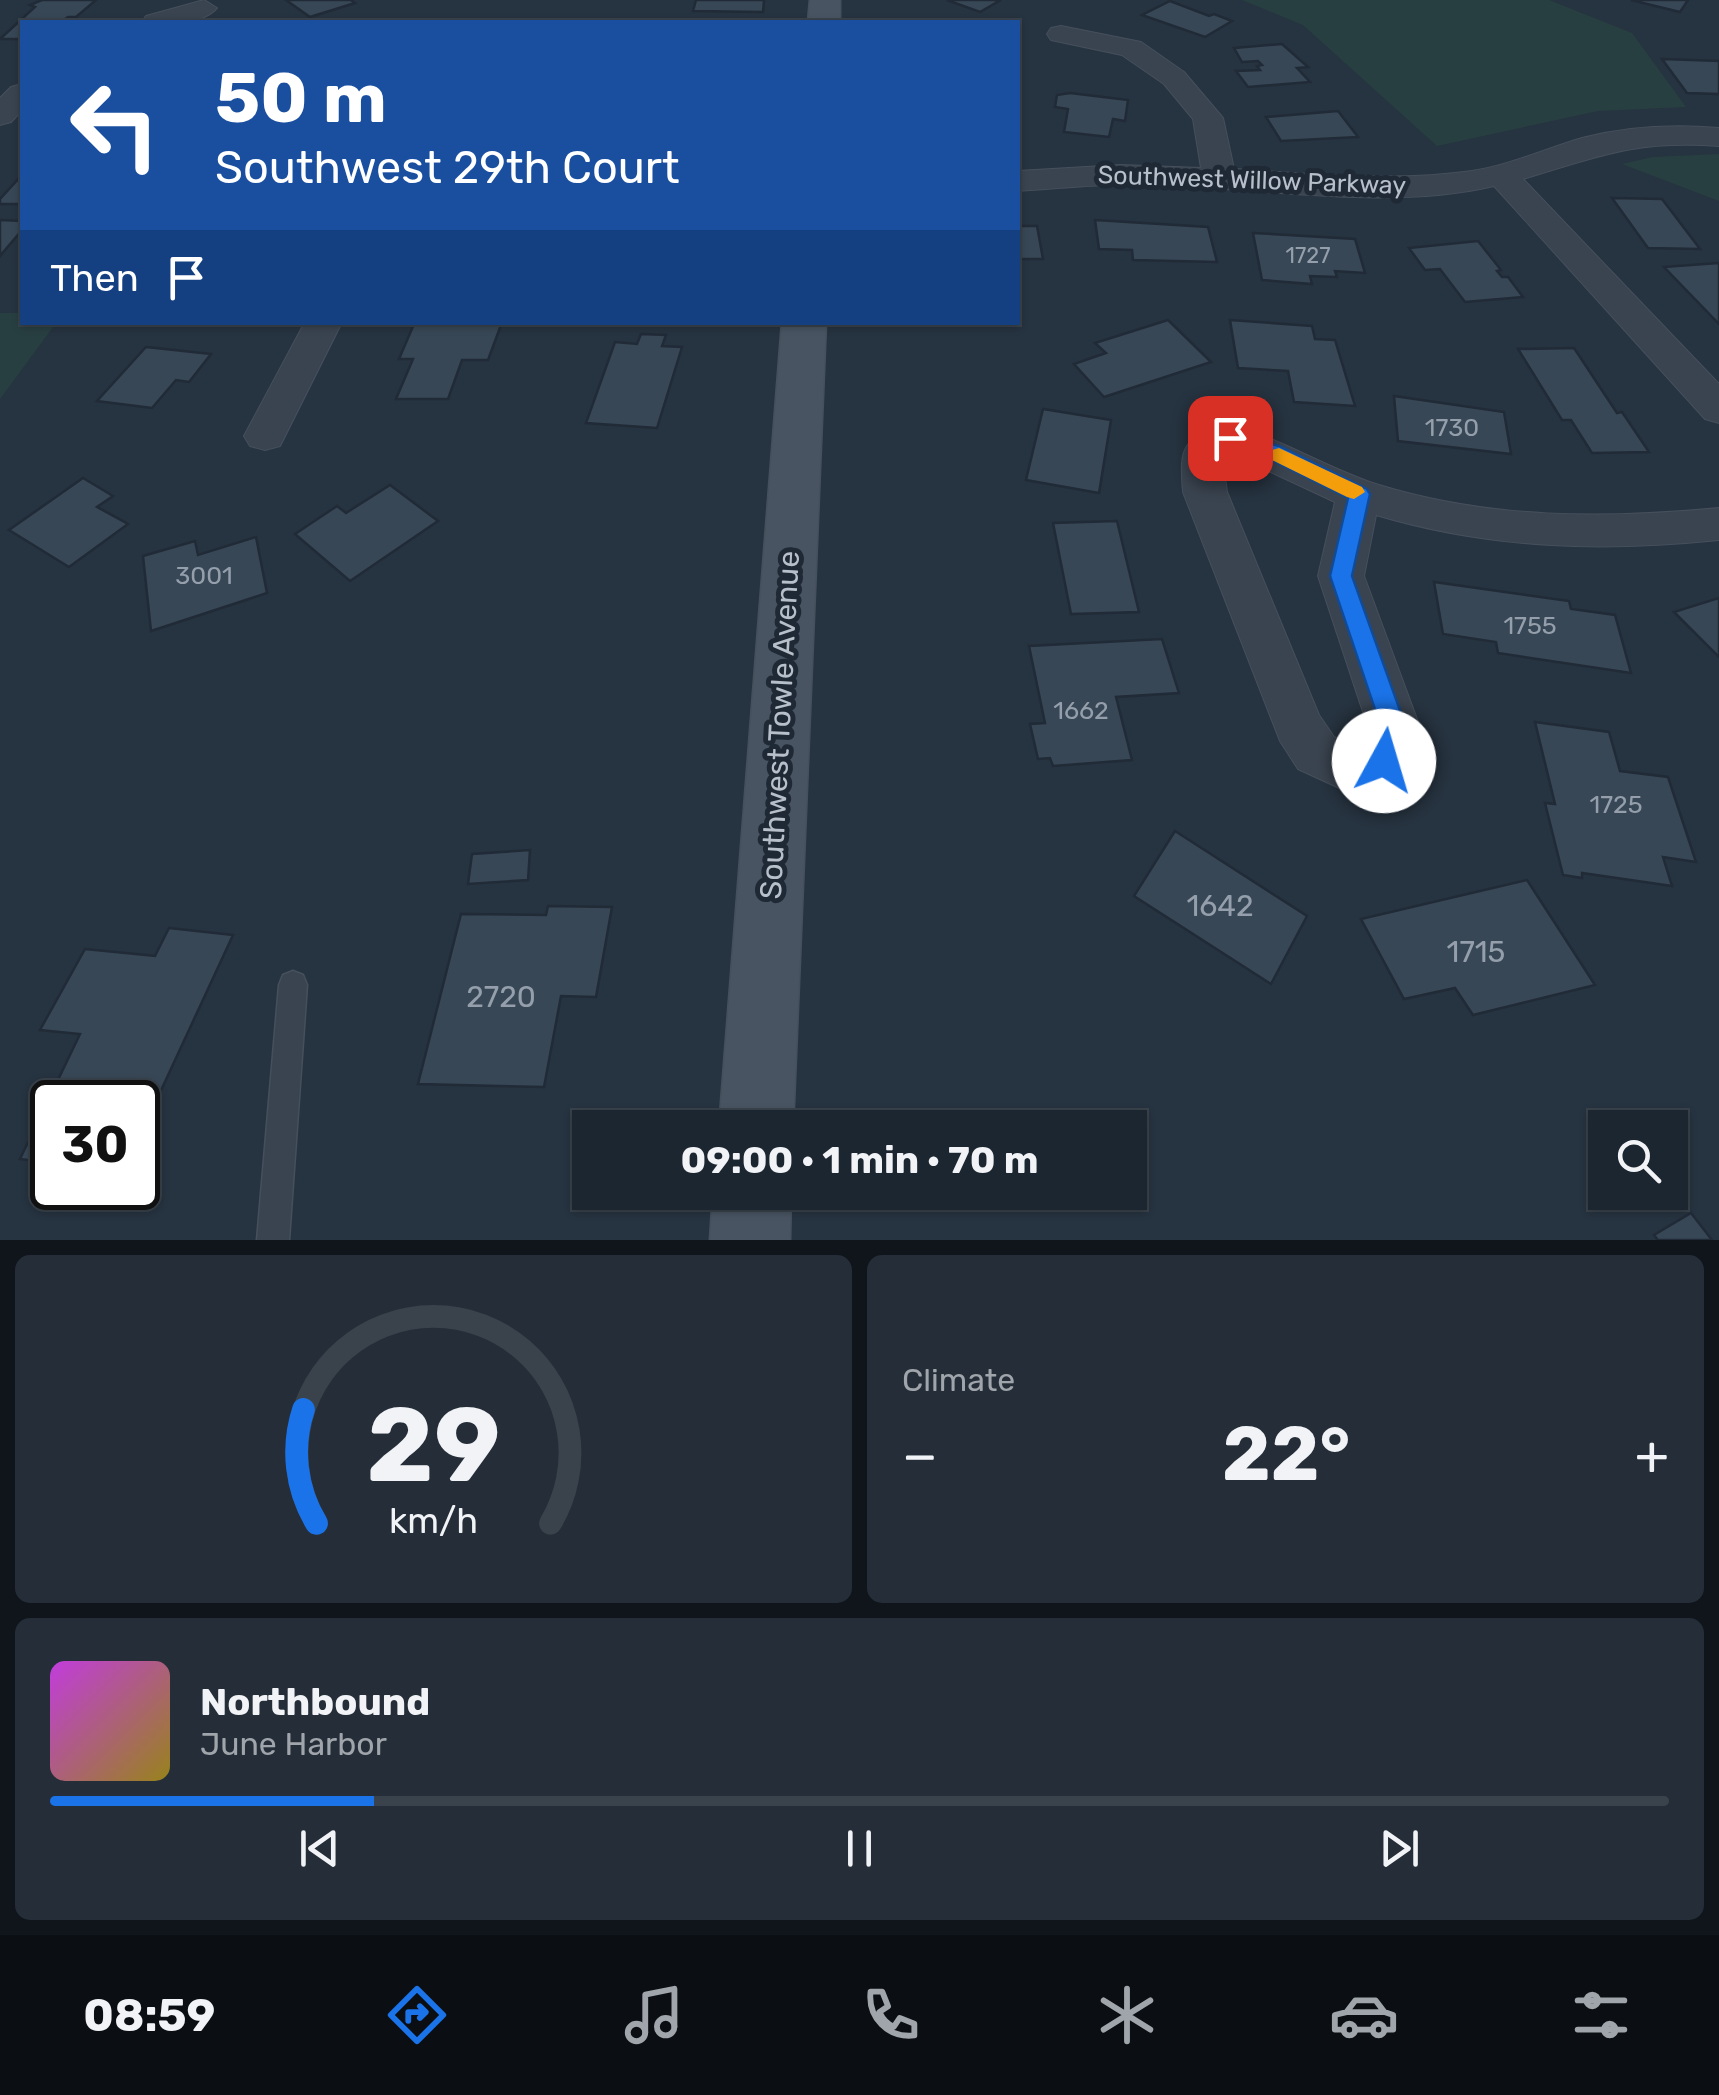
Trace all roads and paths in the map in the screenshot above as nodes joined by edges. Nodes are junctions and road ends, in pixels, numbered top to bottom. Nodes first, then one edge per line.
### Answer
1 (207, 10) edge
2 (164, 20) edge
3 (1061, 34) dead end
4 (20, 95) edge
5 (0, 116) edge
6 (1719, 136) edge
7 (1503, 177) junction
8 (1020, 181) edge
9 (1220, 181) junction
10 (322, 325) edge
11 (804, 325) edge
12 (1719, 408) edge
13 (265, 436) dead end
14 (1359, 494) junction
15 (1719, 524) edge
16 (293, 985) dead end
17 (757, 1110) edge
18 (751, 1210) edge
19 (273, 1240) edge
20 (750, 1240) edge

1 - 2 street
3 - 9 street
4 - 5 street
6 - 7 street, Southwest Willow Parkway
7 - 9 street, Southwest Willow Parkway
7 - 12 street
8 - 9 street, Southwest Willow Parkway
10 - 13 street
11 - 17 main road, Southwest Towle Avenue
14 - 14 street
14 - 15 street
16 - 19 lane
18 - 20 main road

